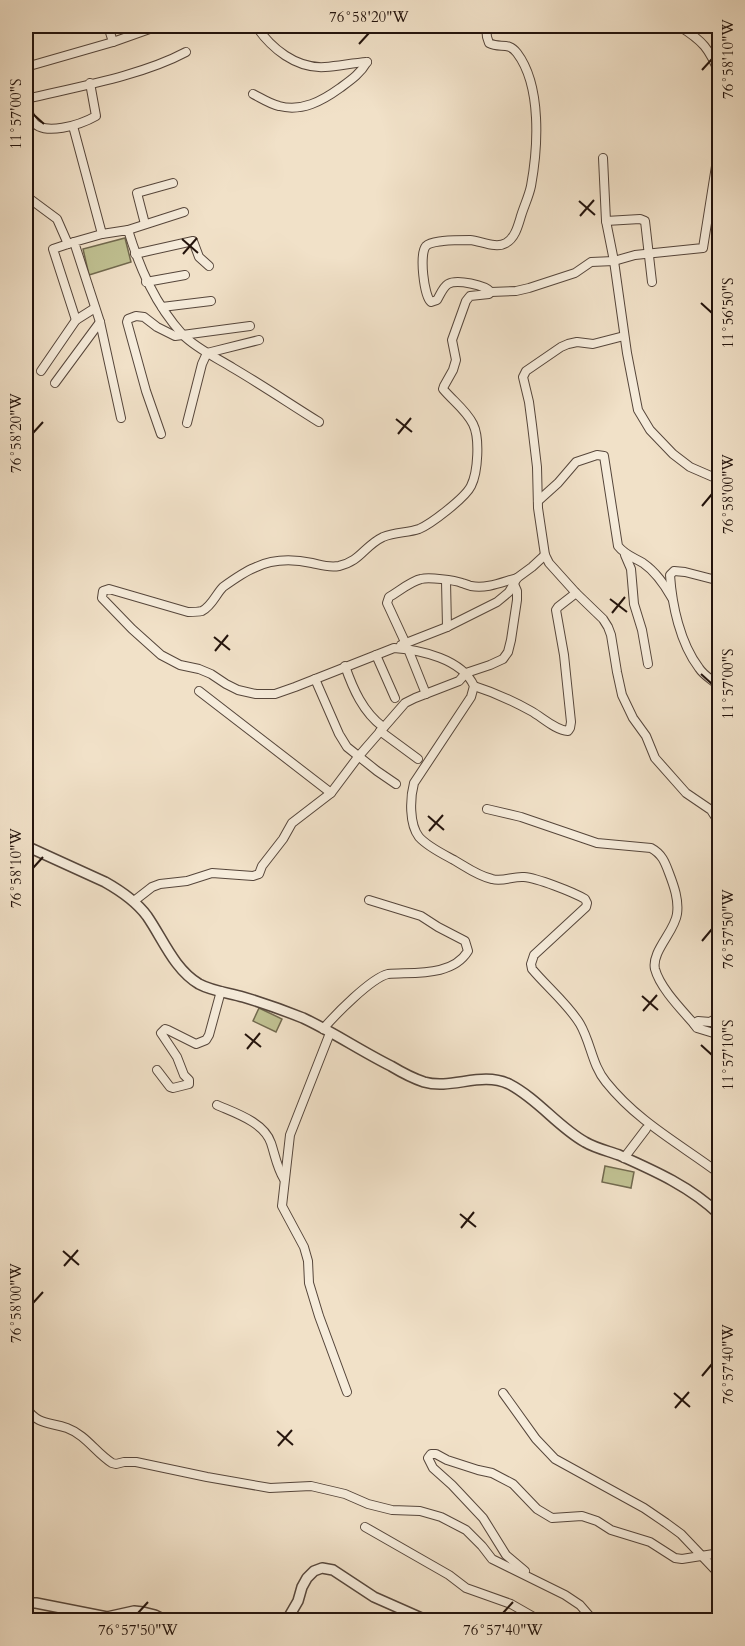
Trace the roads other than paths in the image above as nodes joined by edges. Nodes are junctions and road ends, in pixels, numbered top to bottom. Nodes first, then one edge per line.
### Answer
1 (108, 26) edge
2 (158, 26) edge
3 (256, 26) edge
4 (486, 26) edge
5 (679, 26) edge
6 (113, 42) junction
7 (186, 52) dead end
8 (26, 67) edge
9 (720, 75) edge
10 (90, 83) junction
11 (253, 94) dead end
12 (26, 100) edge
13 (73, 126) junction
14 (720, 141) edge
15 (603, 158) dead end
16 (173, 183) dead end
17 (26, 193) edge
18 (184, 212) dead end
19 (606, 221) junction
20 (145, 224) junction
21 (128, 230) junction
22 (102, 234) junction
23 (71, 243) junction
24 (135, 254) junction
25 (649, 254) junction
26 (614, 261) junction
27 (209, 266) dead end
28 (185, 275) dead end
29 (146, 282) junction
30 (652, 282) dead end
31 (491, 292) junction
32 (211, 301) dead end
33 (162, 307) junction
34 (95, 308) junction
35 (76, 320) junction
36 (100, 322) junction
37 (250, 326) dead end
38 (184, 336) junction
39 (624, 336) junction
40 (259, 340) dead end
41 (207, 353) junction
42 (41, 371) dead end
43 (55, 383) dead end
44 (121, 418) dead end
45 (319, 422) dead end
46 (187, 423) dead end
47 (161, 434) dead end
48 (720, 480) edge
49 (538, 501) junction
50 (624, 553) junction
51 (544, 555) junction
52 (446, 581) junction
53 (515, 581) junction
54 (720, 581) edge
55 (576, 593) junction
56 (672, 598) junction
57 (447, 627) junction
58 (406, 646) junction
59 (376, 655) junction
60 (648, 664) dead end
61 (345, 666) junction
62 (466, 673) junction
63 (315, 679) junction
64 (474, 686) junction
65 (720, 687) edge
66 (199, 691) dead end
67 (426, 694) junction
68 (395, 698) dead end
69 (381, 729) junction
70 (358, 757) junction
71 (418, 759) dead end
72 (396, 784) dead end
73 (331, 794) junction
74 (487, 809) dead end
75 (720, 824) edge
76 (26, 846) edge
77 (369, 900) dead end
78 (134, 902) junction
79 (221, 991) junction
80 (720, 1016) edge
81 (695, 1025) junction
82 (327, 1031) junction
83 (720, 1035) edge
84 (157, 1070) dead end
85 (217, 1105) dead end
86 (646, 1129) dead end
87 (624, 1158) junction
88 (720, 1174) edge
89 (285, 1179) junction
90 (715, 1204) edge
91 (720, 1215) edge
92 (347, 1392) dead end
93 (503, 1393) dead end
94 (26, 1408) edge
95 (365, 1527) dead end
96 (720, 1553) edge
97 (700, 1557) junction
98 (720, 1575) edge
99 (529, 1577) junction
100 (26, 1603) edge
101 (165, 1620) edge
102 (284, 1620) edge
103 (426, 1620) edge
104 (539, 1620) edge
105 (593, 1620) edge

1 - 6 street
2 - 6 street
3 - 11 street
4 - 31 street
5 - 9 street
6 - 8 street
7 - 10 street
10 - 12 street
10 - 13 street
12 - 13 street
13 - 22 street
14 - 25 street
15 - 19 street
16 - 20 street
17 - 23 street
18 - 20 street
19 - 25 street
19 - 26 street
20 - 21 street
21 - 22 street
21 - 24 street
22 - 23 street
23 - 34 street
23 - 35 street
24 - 27 street
24 - 29 street
25 - 26 street
25 - 30 street
26 - 31 street
26 - 39 street
28 - 29 street
29 - 33 street
31 - 63 street
32 - 33 street
33 - 38 street
34 - 35 street
34 - 36 street
35 - 42 street
36 - 43 street
36 - 44 street
37 - 38 street
38 - 41 street
38 - 47 street
39 - 48 street
39 - 49 street
40 - 41 street
41 - 45 street
41 - 46 street
49 - 50 street
49 - 51 street
50 - 56 street
50 - 60 street
51 - 53 street
51 - 55 street
52 - 53 street
52 - 57 street
52 - 58 street
53 - 57 street
53 - 62 street
54 - 56 street
55 - 64 street
55 - 75 street
56 - 65 street
57 - 58 street
58 - 59 street
58 - 62 street
58 - 67 street
59 - 61 street
59 - 68 street
61 - 63 street
61 - 69 street
62 - 64 street
62 - 67 street
63 - 70 street
64 - 88 street
66 - 73 street
67 - 69 street
69 - 70 street
69 - 71 street
70 - 72 street
70 - 73 street
73 - 78 street
74 - 81 street
76 - 78 street
77 - 82 street
78 - 79 street
79 - 82 street
79 - 84 street
80 - 81 street
81 - 83 street
82 - 87 street
82 - 89 street
85 - 89 street
86 - 87 street
87 - 90 street
89 - 92 street
90 - 91 street
93 - 97 street
94 - 99 street
95 - 104 street
96 - 97 street
97 - 98 street
97 - 99 street
99 - 105 street
100 - 101 street
102 - 103 street

